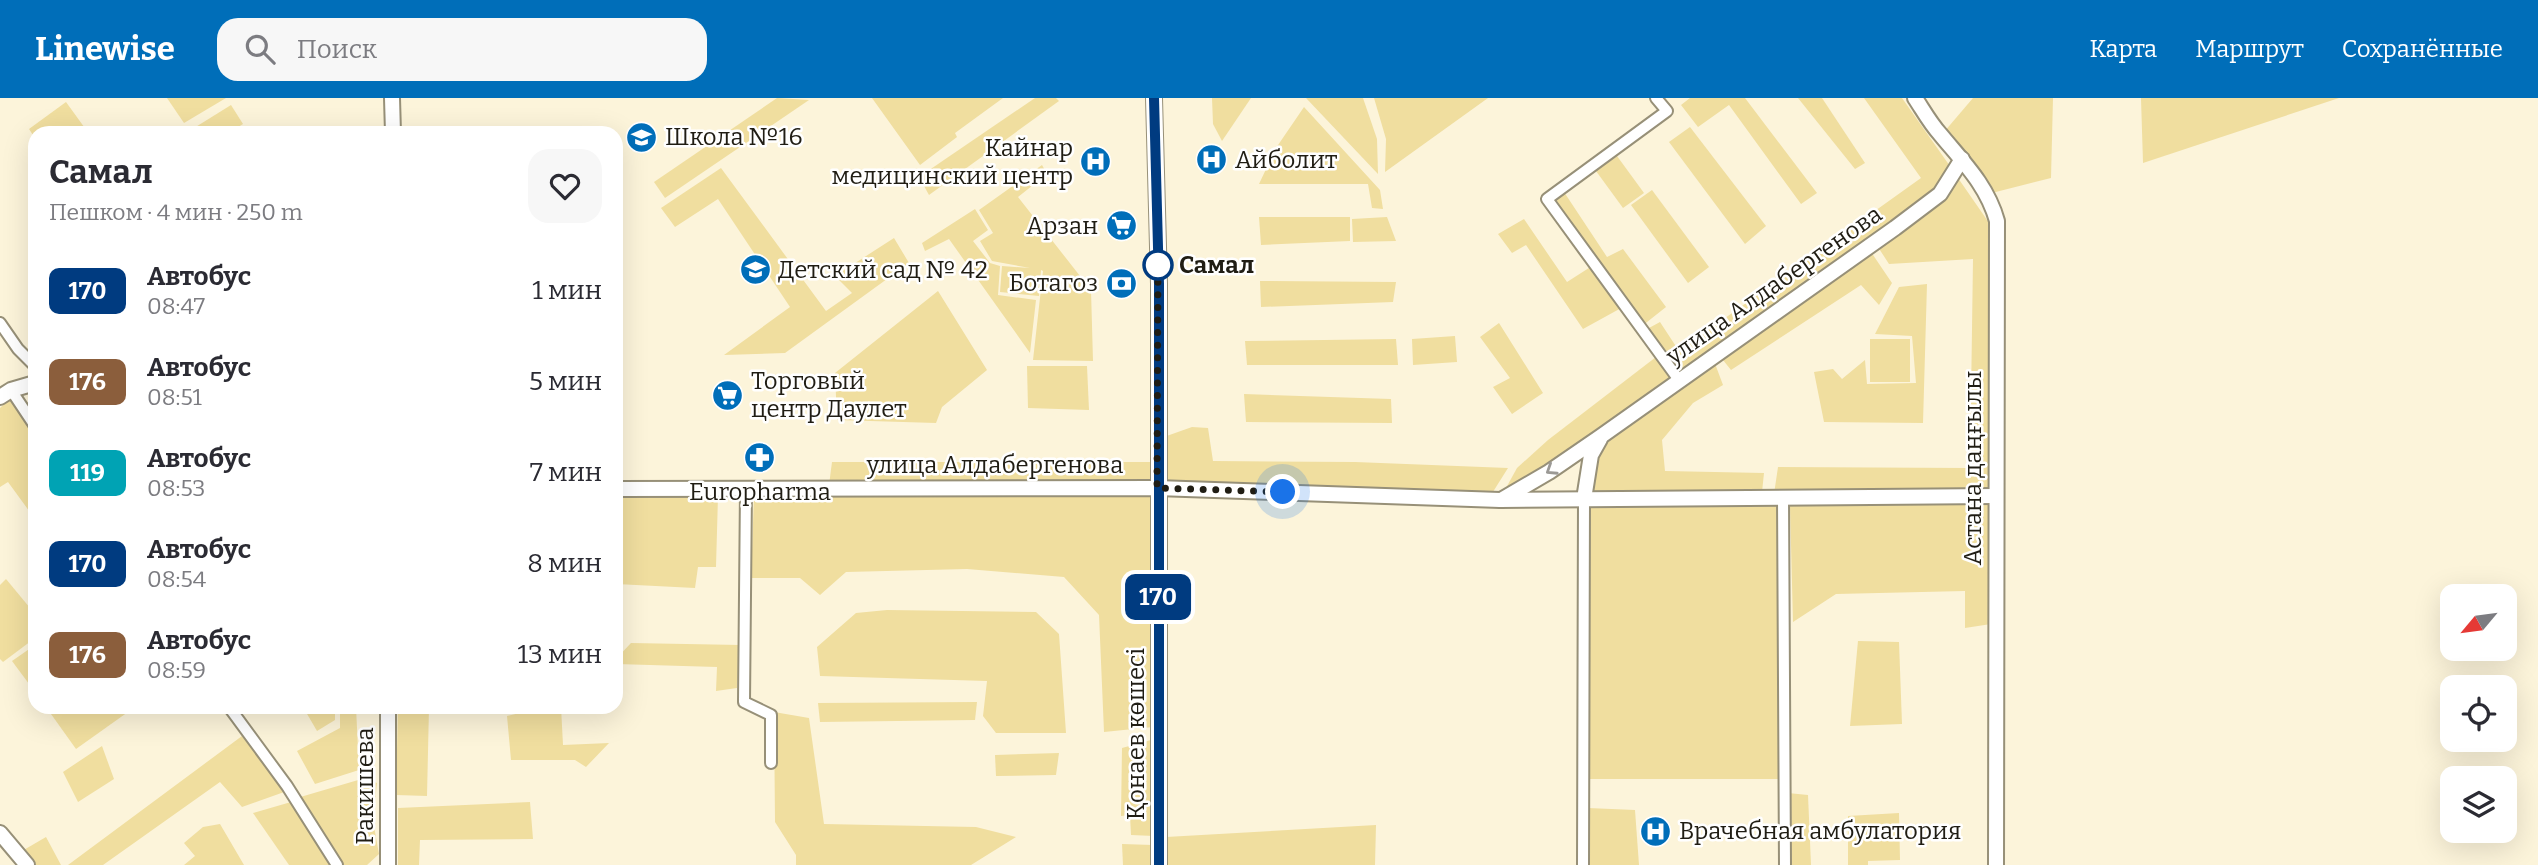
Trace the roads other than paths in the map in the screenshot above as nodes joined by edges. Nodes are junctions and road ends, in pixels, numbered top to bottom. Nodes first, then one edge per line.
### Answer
1 (392, 98) edge
2 (1154, 98) edge
3 (1656, 98) edge
4 (1915, 98) edge
5 (393, 126) edge
6 (1962, 159) junction
7 (0, 323) edge
8 (28, 359) edge
9 (1679, 380) junction
10 (28, 386) edge
11 (5, 394) edge
12 (28, 419) edge
13 (1600, 437) junction
14 (1157, 488) junction
15 (623, 489) edge
16 (746, 489) junction
17 (1996, 496) junction
18 (1783, 498) junction
19 (1584, 499) junction
20 (1500, 500) junction
21 (234, 714) edge
22 (388, 714) edge
23 (771, 762) dead end
24 (0, 833) edge
25 (27, 865) edge
26 (337, 865) edge
27 (388, 865) edge
28 (1159, 865) edge
29 (1583, 865) edge
30 (1785, 865) edge
31 (1996, 865) edge

1 - 5 street
2 - 14 street, Қонаев көшесі
3 - 9 street
4 - 6 street, Астана даңғылы
6 - 9 street, улица Алдабергенова
6 - 17 street, Астана даңғылы
7 - 8 street
9 - 13 street, улица Алдабергенова
10 - 11 street
11 - 12 street
13 - 19 street
13 -> 20 street, улица Алдабергенова
14 - 16 street, улица Алдабергенова
14 - 20 street, улица Алдабергенова
14 - 28 street, Қонаев көшесі
15 - 16 street, улица Алдабергенова
16 - 23 street
17 - 18 street, улица Алдабергенова
17 - 31 street, Астана даңғылы
18 - 19 street, улица Алдабергенова
18 - 30 street
19 - 20 street, улица Алдабергенова
19 - 29 street
21 - 26 street
22 - 27 street, Ракишева
24 - 25 street

